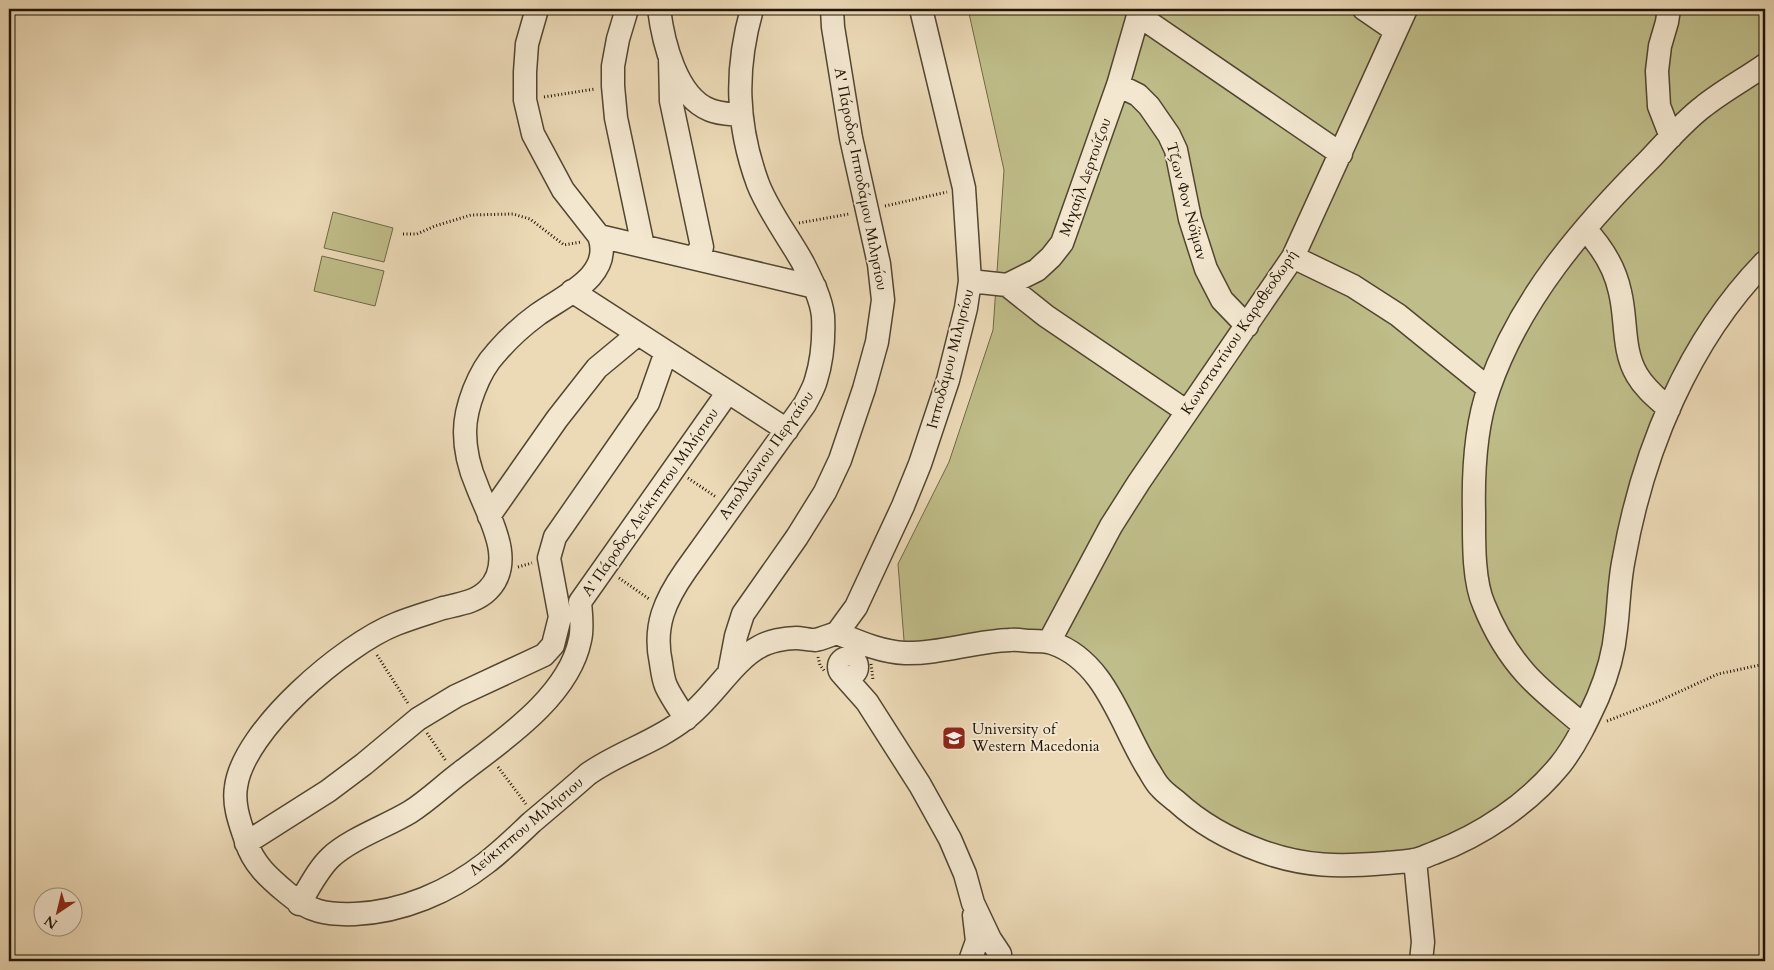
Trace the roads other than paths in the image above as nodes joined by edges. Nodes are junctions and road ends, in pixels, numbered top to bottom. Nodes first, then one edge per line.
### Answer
1 (536, 9) edge
2 (627, 9) edge
3 (659, 9) edge
4 (752, 9) edge
5 (832, 9) edge
6 (921, 9) edge
7 (1364, 9) edge
8 (1406, 9) edge
9 (1669, 9) edge
10 (1139, 12) edge
11 (1396, 31) junction
12 (670, 58) junction
13 (1765, 66) edge
14 (1118, 85) junction
15 (741, 115) junction
16 (1671, 138) junction
17 (1341, 154) junction
18 (1585, 229) junction
19 (600, 236) junction
20 (643, 246) junction
21 (1293, 257) junction
22 (693, 258) junction
23 (1765, 262) edge
24 (970, 281) junction
25 (1007, 285) junction
26 (815, 287) junction
27 (572, 291) junction
28 (1247, 326) junction
29 (638, 334) junction
30 (666, 352) junction
31 (1488, 388) junction
32 (728, 392) junction
33 (1669, 409) junction
34 (1186, 410) junction
35 (787, 430) junction
36 (489, 516) junction
37 (837, 633) junction
38 (1049, 642) junction
39 (730, 673) junction
40 (686, 719) junction
41 (1584, 726) junction
42 (246, 844) junction
43 (1415, 860) junction
44 (974, 903) junction
45 (299, 904) junction
46 (1005, 958) edge
47 (970, 960) edge
48 (1421, 961) edge

1 - 19 street
2 - 20 street
3 - 12 street
4 - 15 street, Απολλώνιου Περγαίου
5 - 39 street, Α' Πάροδος Ιπποδάμου Μιλησίου
6 - 24 street, Ιπποδάμου Μιλησίου
7 - 11 street
8 - 11 street, Κωνσταντίνου Καραθεοδωρή
9 - 16 street
10 - 14 street, Μιχαήλ Δερτούζου
10 - 17 street
11 - 17 street, Κωνσταντίνου Καραθεοδωρή
12 - 15 street
12 - 22 street
13 - 16 street
14 - 25 street, Μιχαήλ Δερτούζου
14 - 28 street, Τζων Φον Νόϊμαν
15 - 26 street, Απολλώνιου Περγαίου
16 - 18 street
17 - 21 street, Κωνσταντίνου Καραθεοδωρή
18 - 31 street
18 - 33 street
19 - 20 street
19 - 27 street
20 - 22 street
21 - 28 street, Κωνσταντίνου Καραθεοδωρή
21 - 31 street
22 - 26 street
23 - 33 street
24 - 25 street
24 - 37 street, Ιπποδάμου Μιλησίου
25 - 34 street
26 - 35 street, Απολλώνιου Περγαίου
27 - 29 street
27 - 36 street
28 - 34 street, Κωνσταντίνου Καραθεοδωρή
29 - 30 street
29 - 36 street
30 - 32 street
30 - 42 street
31 - 41 street
32 - 35 street
32 - 45 street, Α' Πάροδος Λεύκιππου Μιλήσιου
33 - 41 street
34 - 38 street, Κωνσταντίνου Καραθεοδωρή
35 - 40 street, Απολλώνιου Περγαίου
36 - 42 street, Λεύκιππου Μιλήσιου
37 - 38 street
37 - 39 street, Λεύκιππου Μιλήσιου
37 - 44 street
38 - 43 street
39 - 40 street, Λεύκιππου Μιλήσιου
40 - 45 street, Λεύκιππου Μιλήσιου
41 - 43 street
42 - 45 street, Λεύκιππου Μιλήσιου
43 - 48 street
44 - 46 street
44 - 47 street
46 - 47 street

